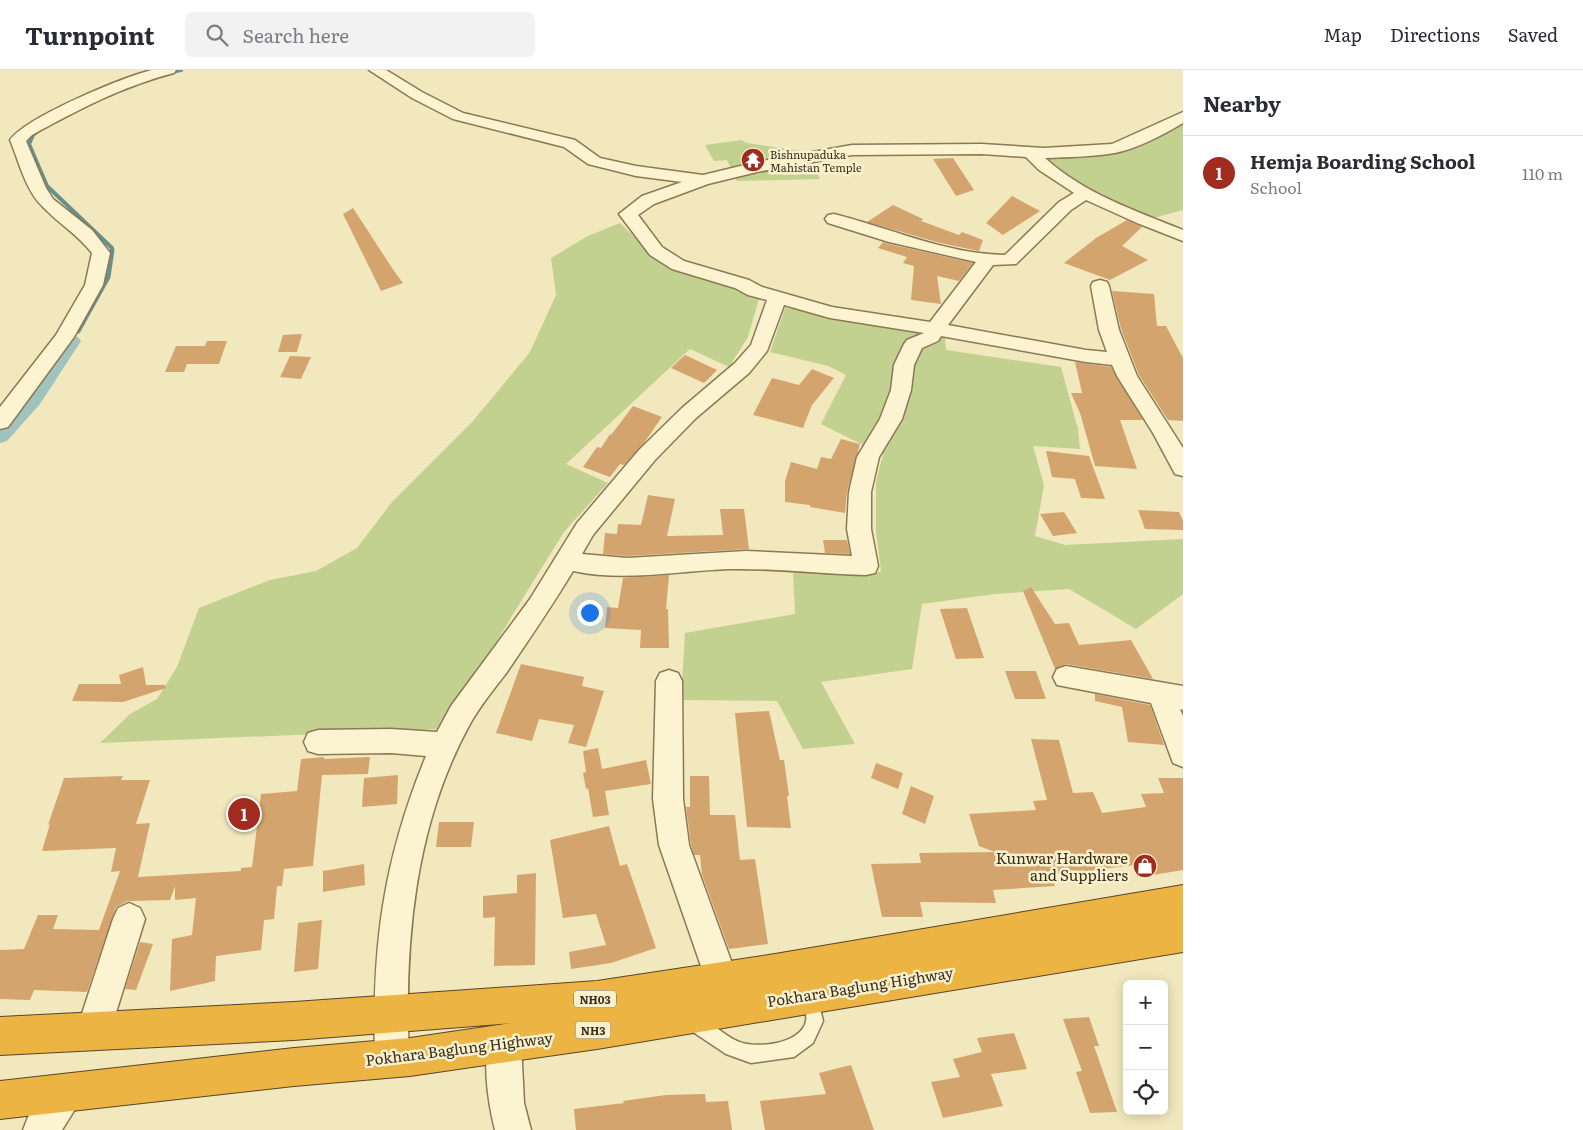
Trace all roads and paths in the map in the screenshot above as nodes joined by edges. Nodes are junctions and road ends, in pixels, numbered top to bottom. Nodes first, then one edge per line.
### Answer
1 (169, 70) edge
2 (376, 70) edge
3 (1183, 117) edge
4 (1030, 152) junction
5 (703, 180) junction
6 (1085, 192) junction
7 (834, 219) dead end
8 (1183, 236) edge
9 (988, 259) junction
10 (1100, 286) dead end
11 (776, 297) junction
12 (936, 329) junction
13 (1121, 358) junction
14 (0, 422) edge
15 (1183, 468) edge
16 (567, 560) junction
17 (1066, 677) dead end
18 (669, 681) dead end
19 (1172, 695) edge
20 (318, 742) dead end
21 (445, 745) junction
22 (1183, 754) edge
23 (1183, 902) edge
24 (129, 919) dead end
25 (1183, 934) edge
26 (722, 980) junction
27 (809, 994) junction
28 (389, 1014) junction
29 (674, 1017) junction
30 (93, 1032) junction
31 (0, 1036) edge
32 (504, 1043) junction
33 (392, 1058) junction
34 (64, 1094) junction
35 (0, 1100) edge
36 (41, 1130) edge
37 (514, 1130) edge

1 - 14 street
2 - 5 street
3 - 4 street
4 - 5 street
4 - 6 street
5 - 11 street
6 - 8 street
6 - 9 street
7 - 9 street
9 - 12 street
10 - 13 street
11 - 12 street
11 - 16 street
12 - 13 street
12 - 16 street
13 - 15 street
16 - 21 street
17 - 19 street
18 - 26 street
19 - 22 street
20 - 21 street
21 - 28 street
23 - 26 highway, Pokhara Baglung Highway / NH03
24 - 30 street
25 - 27 highway, Pokhara Baglung Highway / NH3
26 - 28 highway, Pokhara Baglung Highway / NH03
27 - 29 highway, Pokhara Baglung Highway / NH3
27 - 29 lane
28 - 30 highway, Pokhara Baglung Highway / NH03
28 - 33 street
29 - 32 highway, Pokhara Baglung Highway / NH3
30 - 31 highway, Pokhara Baglung Highway / NH03
32 - 33 highway, Pokhara Baglung Highway / NH3
32 - 37 street
33 - 34 highway, Pokhara Baglung Highway / NH3
34 - 35 highway, Pokhara Baglung Highway / NH3
34 - 36 street

